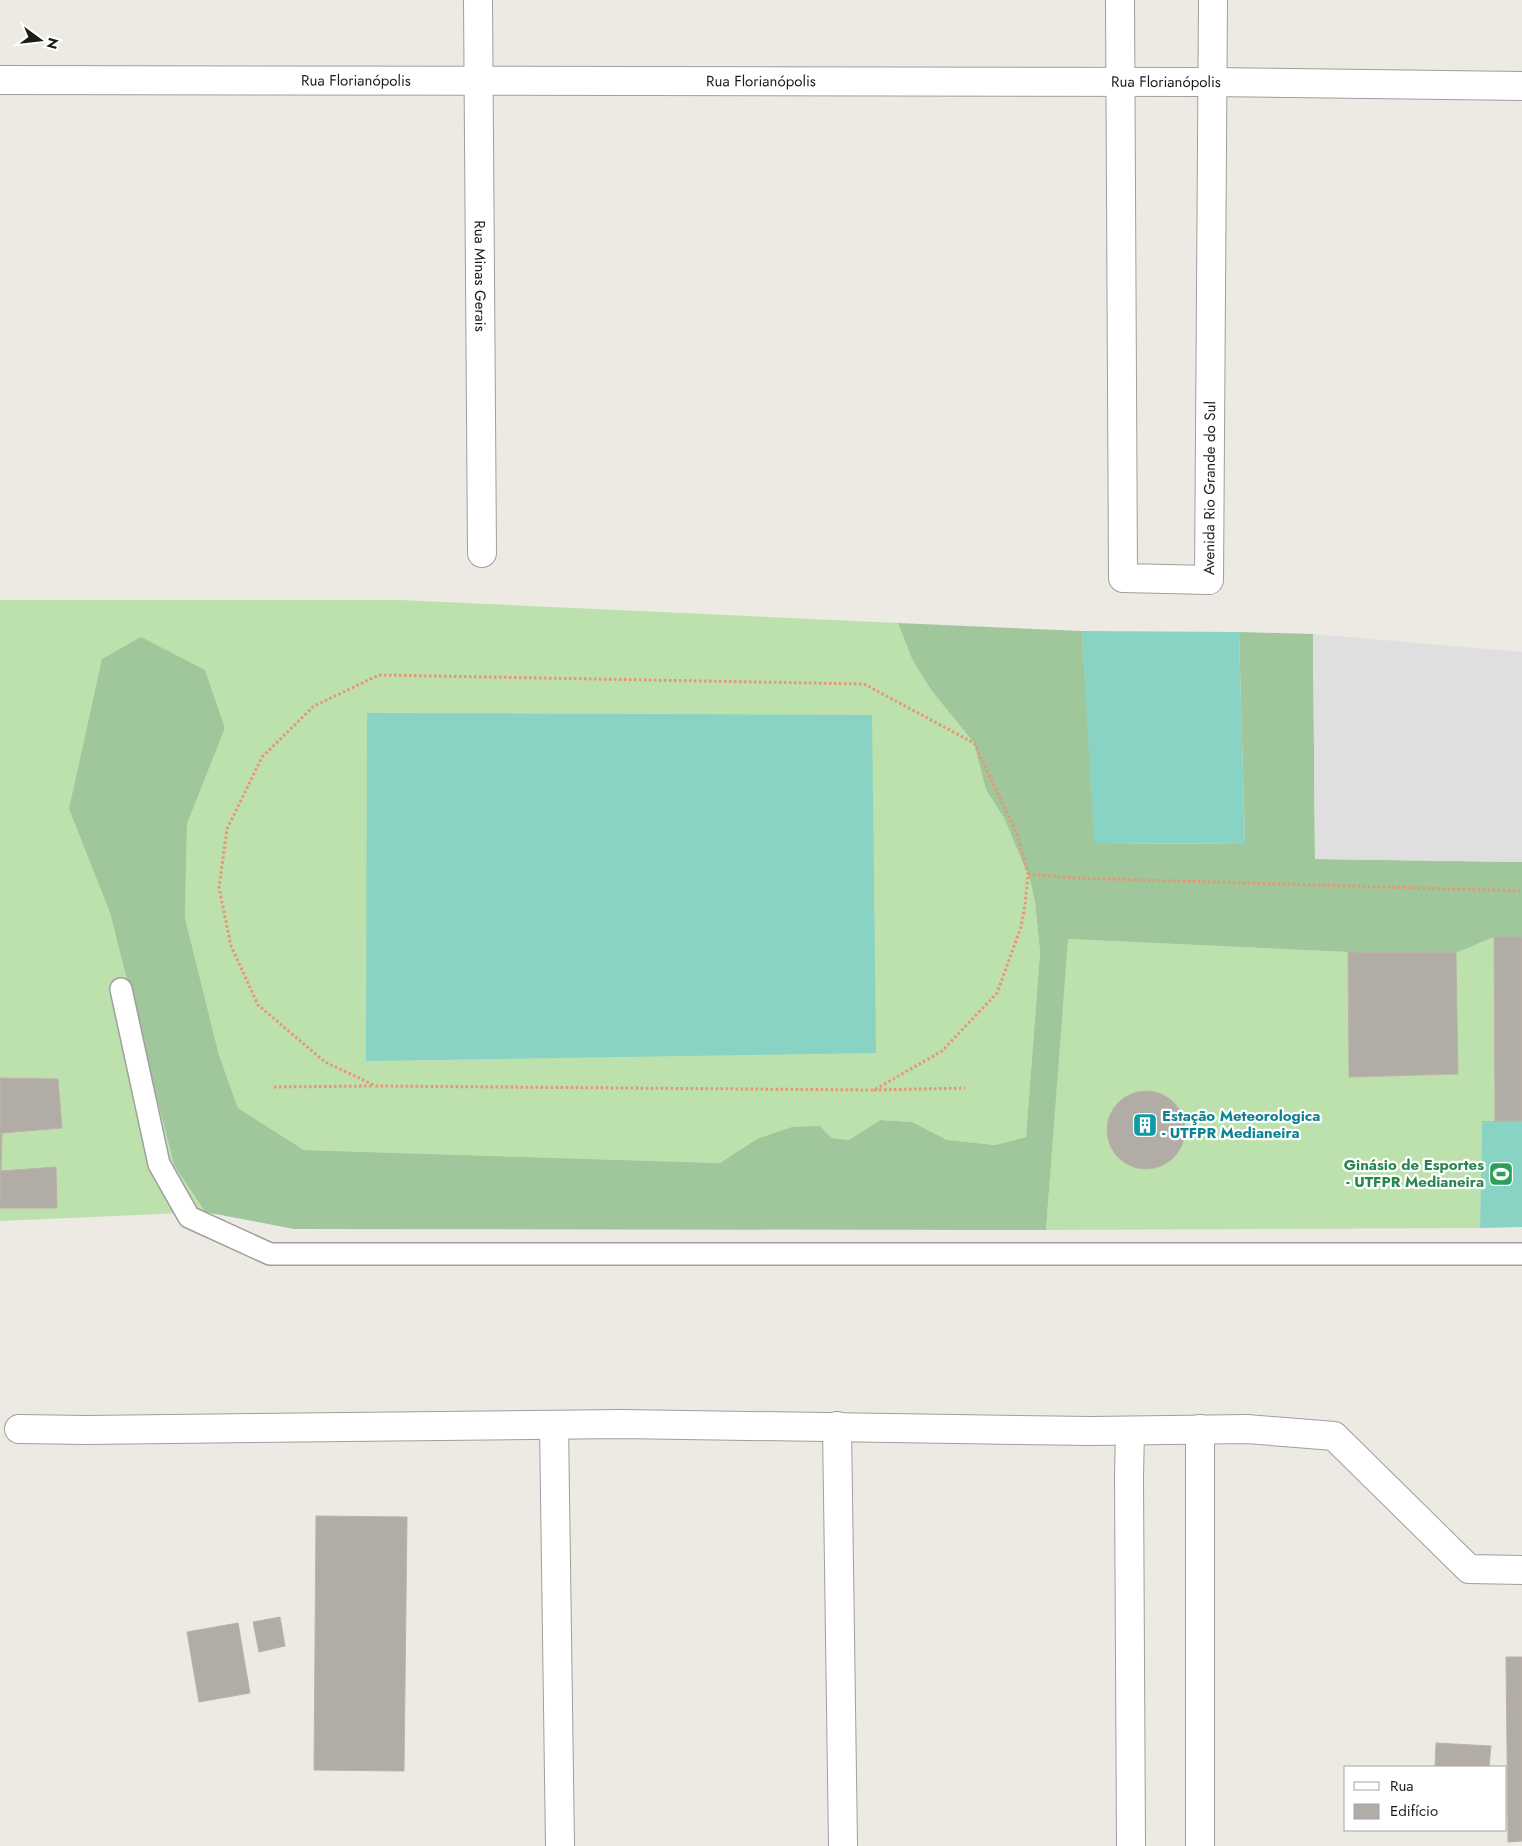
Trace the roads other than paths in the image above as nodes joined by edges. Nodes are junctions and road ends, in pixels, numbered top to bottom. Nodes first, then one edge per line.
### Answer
1 (478, 0) edge
2 (1120, 0) edge
3 (1213, 0) edge
4 (0, 80) edge
5 (478, 80) junction
6 (1121, 82) junction
7 (1213, 82) junction
8 (1522, 86) edge
9 (482, 553) dead end
10 (121, 989) dead end
11 (1522, 1254) edge
12 (554, 1424) junction
13 (837, 1426) junction
14 (19, 1429) dead end
15 (1200, 1429) junction
16 (1130, 1431) junction
17 (1522, 1570) edge
18 (560, 1846) edge
19 (843, 1846) edge
20 (1131, 1846) edge
21 (1200, 1846) edge

1 - 5 street, Rua Minas Gerais
2 - 6 street, Avenida Rio Grande do Sul
3 - 7 street, Avenida Rio Grande do Sul
4 - 5 street, Rua Florianópolis
5 - 6 street, Rua Florianópolis
5 - 9 street, Rua Minas Gerais
6 - 7 street, Rua Florianópolis
6 - 7 street, Avenida Rio Grande do Sul
7 - 8 street, Rua Florianópolis
10 - 11 lane
12 - 13 street
12 - 14 street
12 - 18 street
13 - 16 street
13 - 19 street
15 - 16 street
15 - 17 street
15 - 21 street
16 - 20 street

